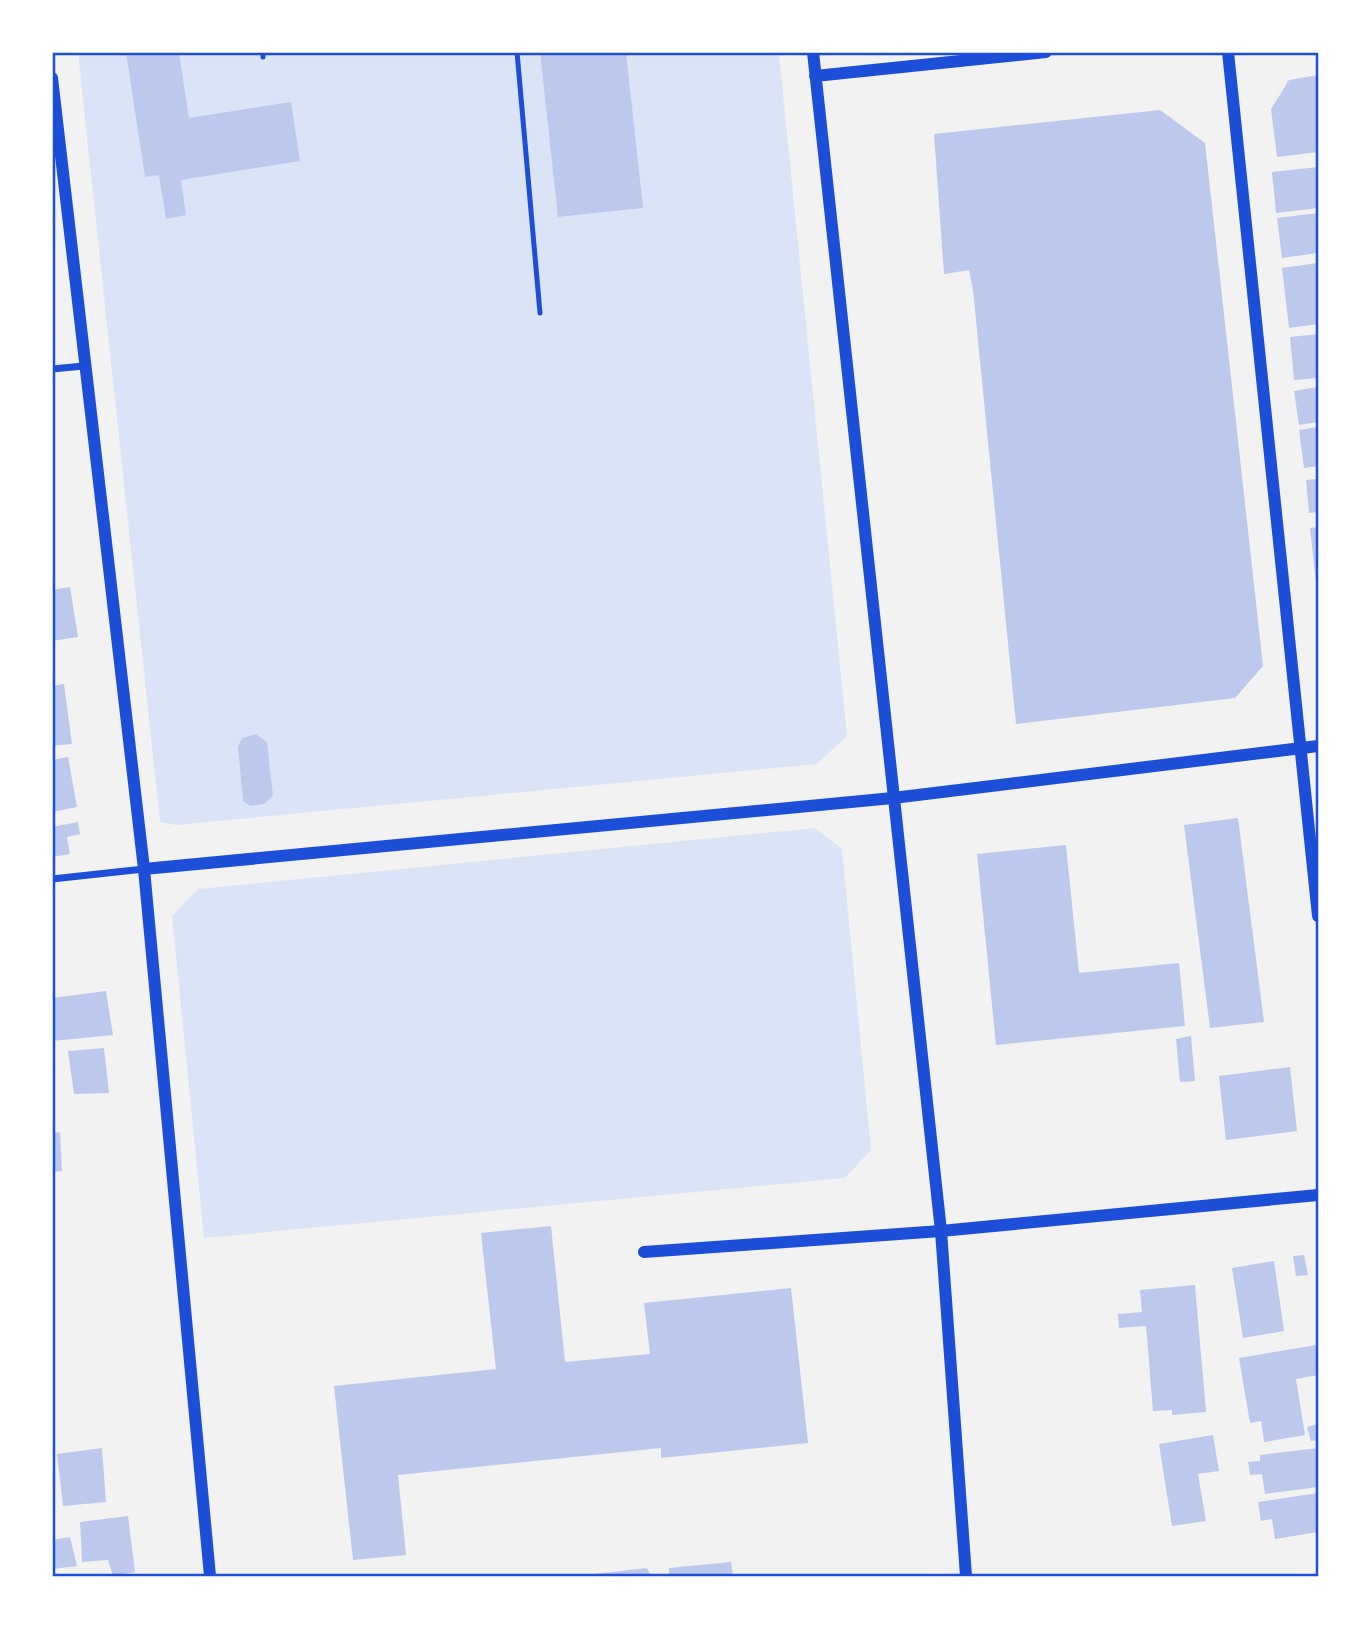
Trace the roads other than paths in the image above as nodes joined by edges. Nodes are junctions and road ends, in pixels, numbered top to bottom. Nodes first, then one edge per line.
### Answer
1 (517, 52) edge
2 (813, 52) edge
3 (1046, 52) edge
4 (1228, 52) edge
5 (815, 76) junction
6 (52, 78) edge
7 (540, 313) dead end
8 (84, 366) junction
9 (52, 369) edge
10 (1318, 746) edge
11 (1301, 748) junction
12 (893, 798) junction
13 (144, 869) junction
14 (52, 879) edge
15 (1318, 916) edge
16 (1318, 1195) edge
17 (941, 1231) junction
18 (644, 1252) dead end
19 (210, 1577) edge
20 (966, 1577) edge

1 - 7 lane
2 - 5 street
3 - 5 street
4 - 11 street
5 - 12 street
6 - 8 street
8 - 9 street
8 - 13 street
10 - 11 street
11 - 12 street
11 - 15 street
12 - 13 street
12 - 17 street
13 - 14 street
13 - 19 street
16 - 17 street
17 - 18 street
17 - 20 street

